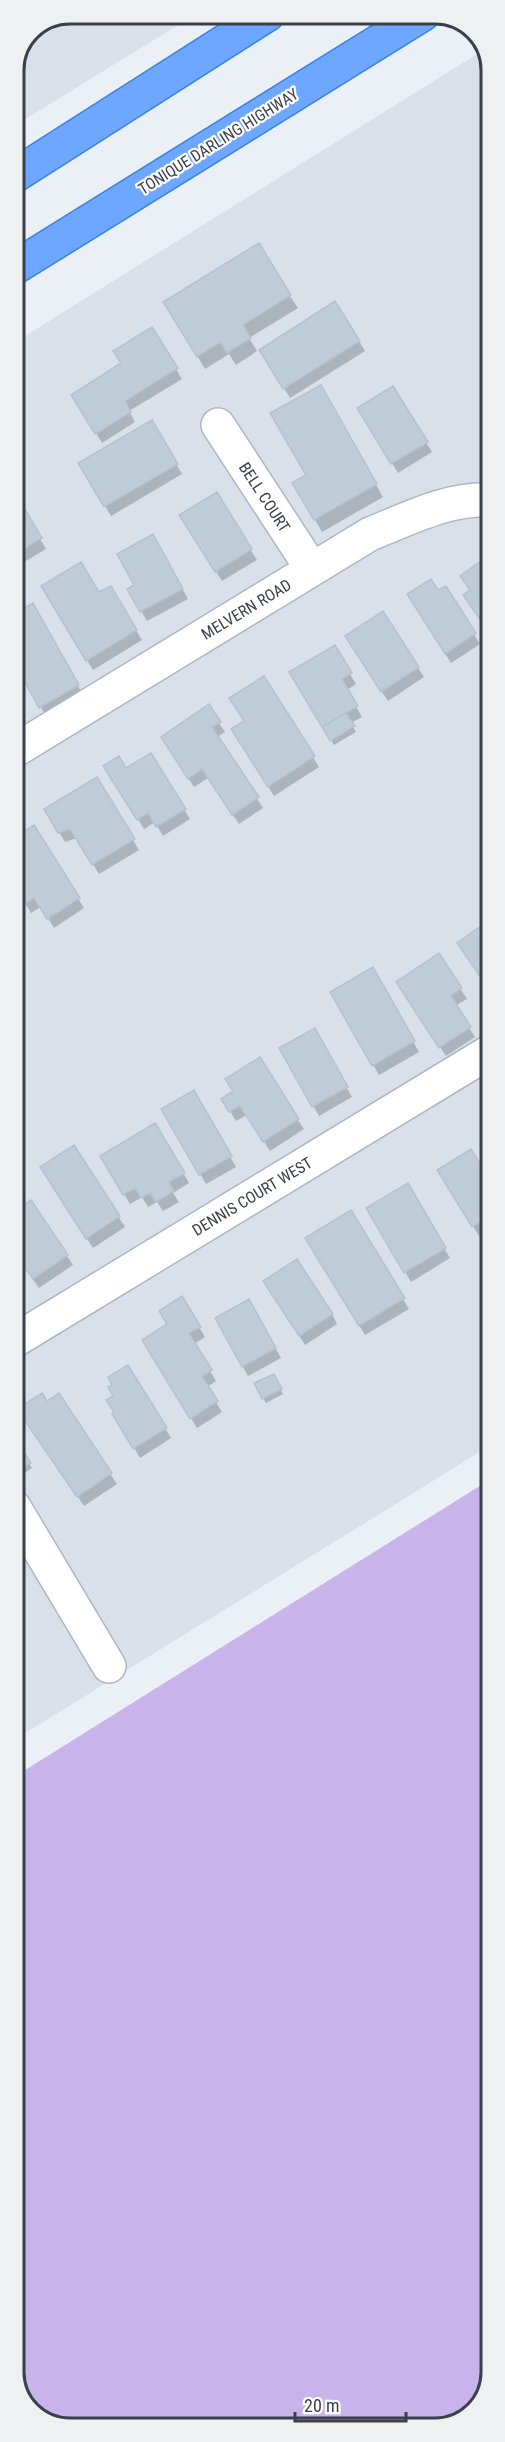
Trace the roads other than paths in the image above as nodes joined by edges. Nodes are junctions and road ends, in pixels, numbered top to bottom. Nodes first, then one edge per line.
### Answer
1 (252, 24) edge
2 (407, 24) edge
3 (24, 170) edge
4 (24, 262) edge
5 (218, 425) dead end
6 (481, 500) edge
7 (312, 569) junction
8 (24, 745) edge
9 (481, 1057) edge
10 (24, 1335) edge
11 (24, 1524) edge
12 (110, 1666) dead end

1 - 3 highway
2 - 4 highway, TONIQUE DARLING HIGHWAY
5 - 7 street, BELL COURT
6 - 7 street, MELVERN ROAD
7 - 8 street, MELVERN ROAD
9 - 10 street, DENNIS COURT WEST
11 - 12 street

